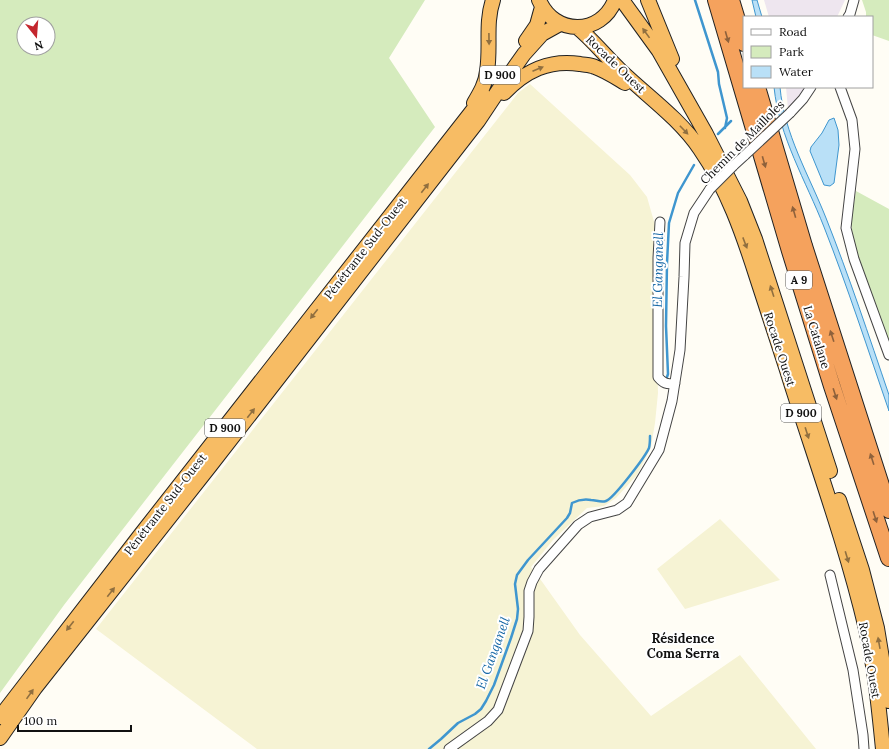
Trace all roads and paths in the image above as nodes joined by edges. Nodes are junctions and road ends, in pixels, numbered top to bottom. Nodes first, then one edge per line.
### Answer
1 (493, 0) edge
2 (615, 0) edge
3 (622, 0) edge
4 (648, 0) edge
5 (716, 0) edge
6 (731, 0) edge
7 (854, 0) edge
8 (540, 3) edge
9 (849, 16) edge
10 (560, 24) junction
11 (577, 27) junction
12 (743, 40) edge
13 (757, 88) edge
14 (810, 88) edge
15 (840, 88) edge
16 (656, 102) junction
17 (478, 121) junction
18 (701, 126) junction
19 (450, 140) junction
20 (660, 222) dead end
21 (889, 355) edge
22 (675, 383) junction
23 (889, 510) edge
24 (889, 558) edge
25 (830, 575) dead end
26 (889, 701) edge
27 (0, 717) edge
28 (0, 738) edge
29 (449, 749) edge
30 (864, 749) edge
31 (883, 749) edge

1 -> 19 highway, Pénétrante Sud-Ouest / D 900
2 - 11 highway, Rocade Ouest
18 -> 3 highway, Rocade Ouest / D 900
4 - 18 highway
5 -> 24 highway, La Catalane / A 9
6 - 12 highway
7 - 9 street
8 - 10 highway
8 - 19 highway, Pénétrante Sud-Ouest / D 900
10 - 11 highway, Rocade Ouest
10 - 17 highway
11 - 16 highway, Rocade Ouest / D 900
23 -> 13 highway, La Catalane / A 9
14 - 22 street, Chemin de Mailloles, bridge
15 - 21 street
17 -> 16 highway
16 -> 31 highway, Rocade Ouest / D 900
28 -> 17 highway
26 -> 18 highway, Rocade Ouest / D 900
19 -> 27 highway, Pénétrante Sud-Ouest / D 900
20 - 22 street
22 - 29 street, Chemin de Mailloles
25 - 30 street

